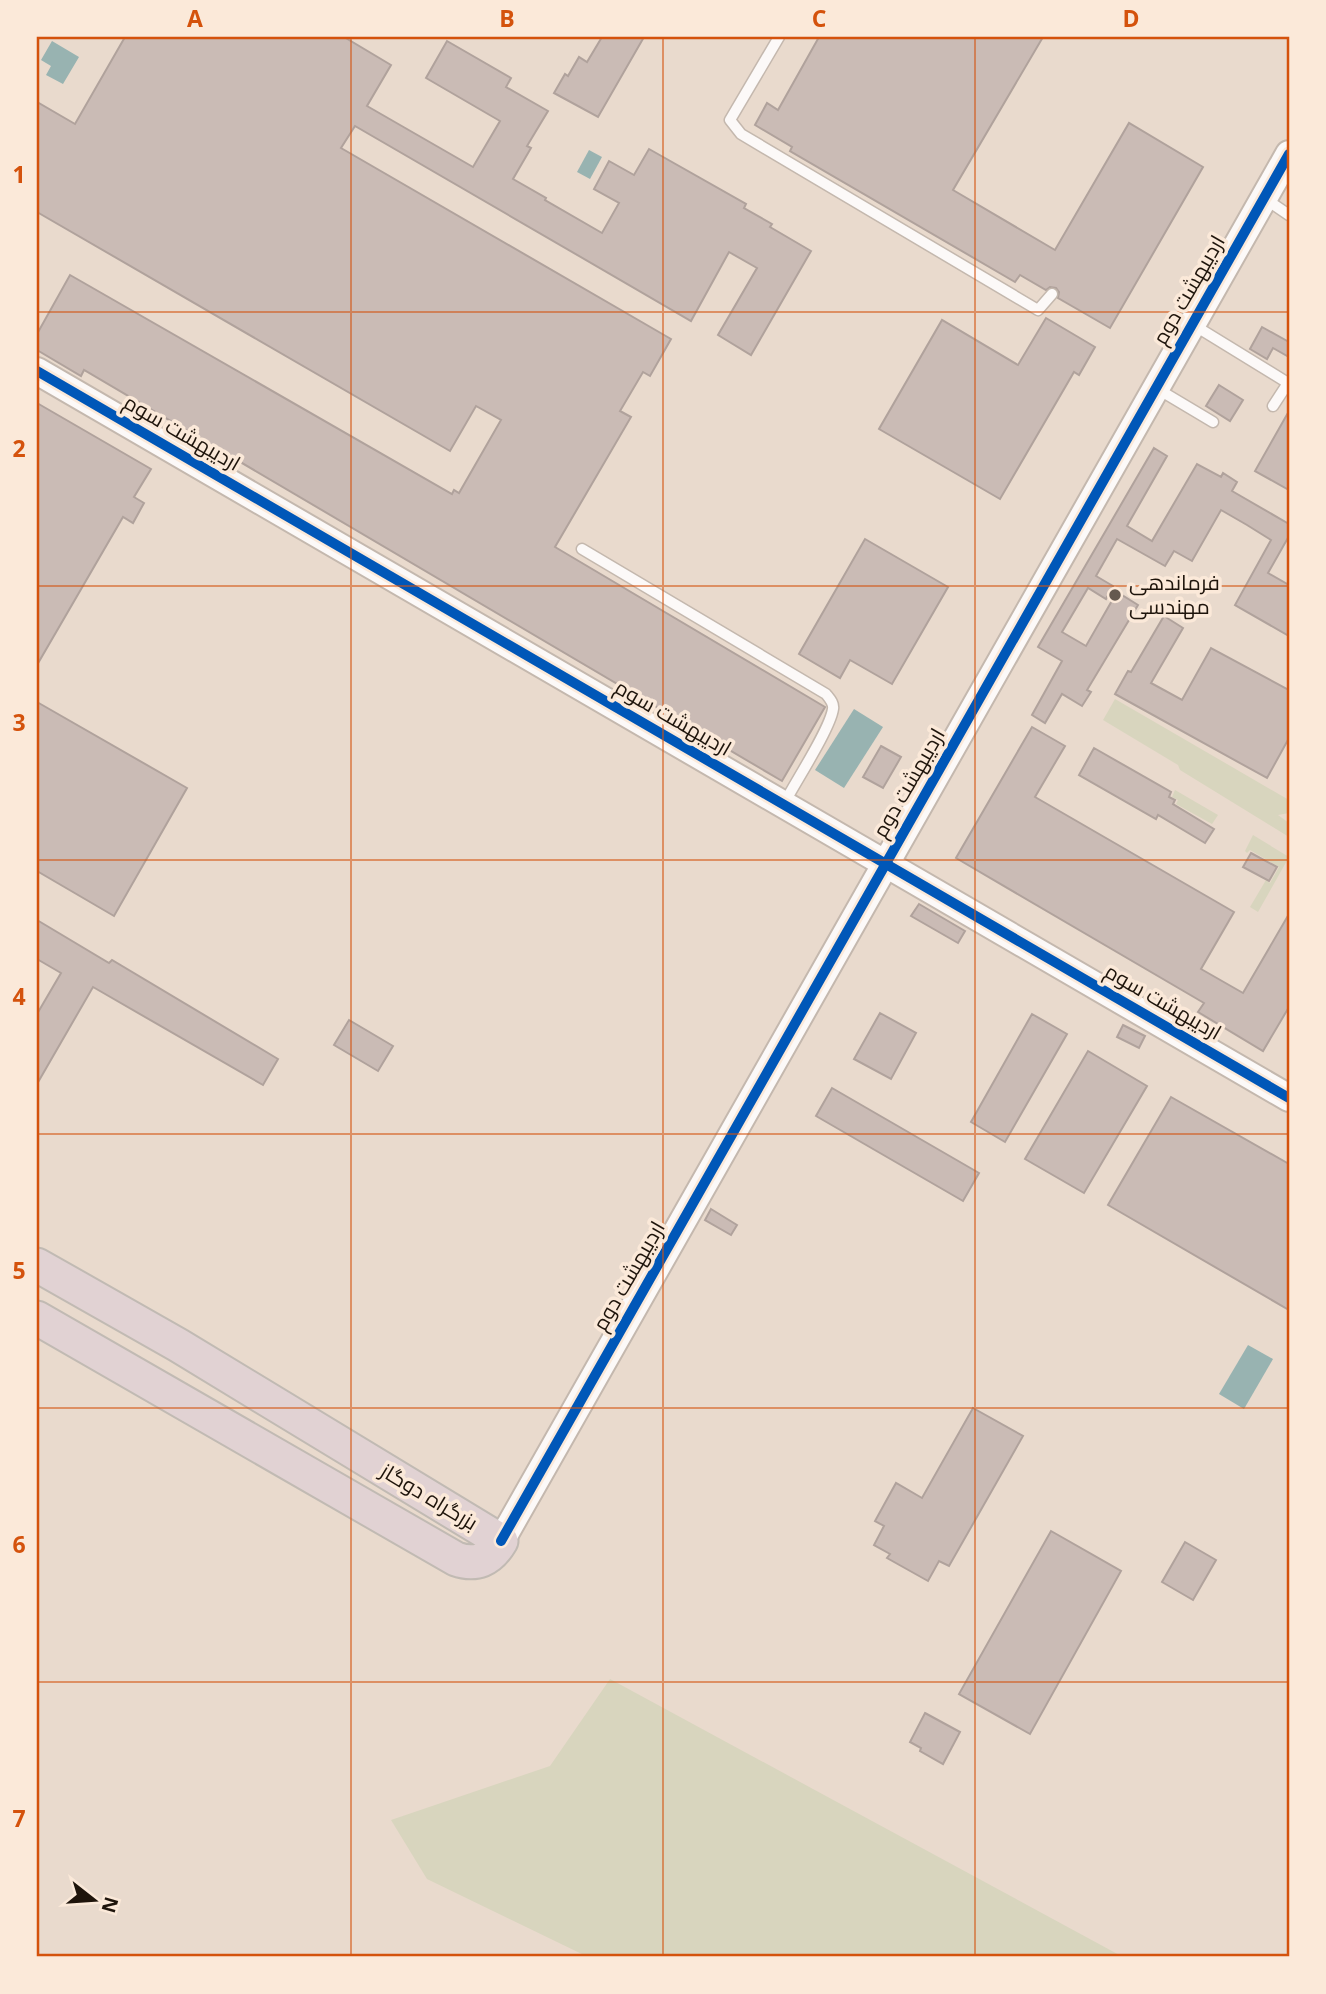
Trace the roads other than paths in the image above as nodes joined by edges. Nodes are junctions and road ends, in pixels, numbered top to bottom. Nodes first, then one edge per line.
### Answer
1 (779, 37) edge
2 (1289, 154) edge
3 (1263, 198) junction
4 (1289, 215) edge
5 (1052, 294) dead end
6 (1192, 324) junction
7 (37, 371) edge
8 (1155, 388) junction
9 (1272, 406) dead end
10 (1213, 422) dead end
11 (582, 549) dead end
12 (783, 804) junction
13 (885, 863) junction
14 (1289, 1098) edge
15 (37, 1265) edge
16 (37, 1318) edge
17 (502, 1541) junction

1 - 5 lane
2 - 3 street, اردیبهشت دوم
3 - 4 lane
3 - 6 street, اردیبهشت دوم
6 - 8 street, اردیبهشت دوم
6 - 9 lane
7 - 12 street, اردیبهشت سوم
8 - 10 lane
8 - 13 street, اردیبهشت دوم
11 - 12 lane
12 - 13 street, اردیبهشت سوم
13 - 14 street, اردیبهشت سوم
13 - 17 street, اردیبهشت دوم
15 - 17 highway, بزرگراه دوگاز
16 - 17 highway, بزرگراه دوگاز

